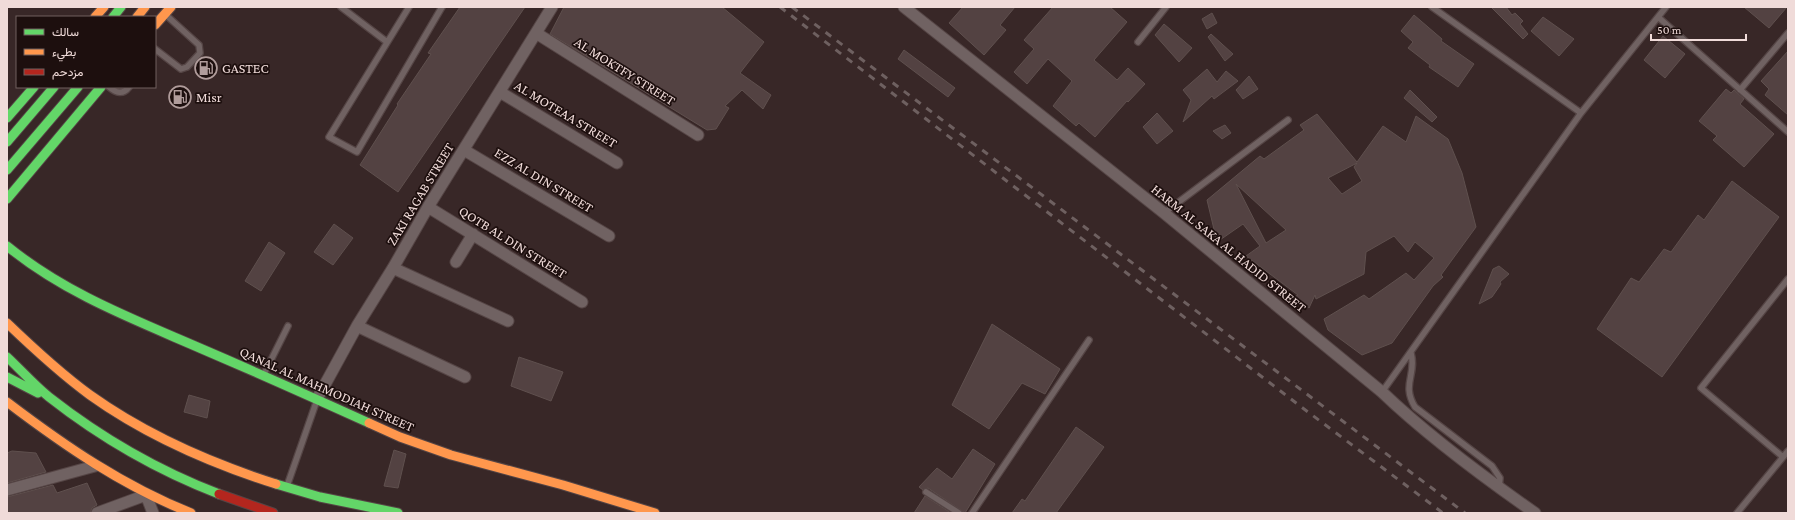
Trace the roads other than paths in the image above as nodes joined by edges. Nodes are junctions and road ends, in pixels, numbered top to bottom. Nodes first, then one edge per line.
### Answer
1 (104, 7) edge
2 (121, 7) edge
3 (145, 7) edge
4 (341, 7) edge
5 (409, 7) edge
6 (442, 7) edge
7 (552, 7) edge
8 (904, 7) edge
9 (1166, 7) edge
10 (1432, 7) edge
11 (1666, 7) edge
12 (168, 10) edge
13 (96, 16) edge
14 (113, 16) edge
15 (138, 16) edge
16 (1658, 17) junction
17 (156, 24) edge
18 (536, 33) junction
19 (1788, 33) edge
20 (387, 42) junction
21 (1138, 42) dead end
22 (156, 52) edge
23 (33, 88) edge
24 (53, 88) edge
25 (77, 88) edge
26 (100, 88) edge
27 (110, 88) edge
28 (129, 88) edge
29 (1740, 90) junction
30 (500, 92) junction
31 (1581, 113) junction
32 (7, 118) edge
33 (1288, 120) dead end
34 (1788, 132) edge
35 (698, 135) dead end
36 (7, 142) edge
37 (464, 150) junction
38 (617, 163) dead end
39 (7, 170) edge
40 (7, 199) edge
41 (428, 207) junction
42 (1164, 213) junction
43 (473, 234) junction
44 (609, 236) dead end
45 (7, 246) edge
46 (456, 262) dead end
47 (393, 268) junction
48 (1788, 279) edge
49 (582, 302) dead end
50 (508, 321) dead end
51 (7, 324) edge
52 (288, 326) dead end
53 (356, 326) junction
54 (1088, 340) dead end
55 (1411, 353) junction
56 (7, 357) edge
57 (264, 375) junction
58 (7, 377) edge
59 (465, 377) dead end
60 (1382, 392) junction
61 (317, 399) junction
62 (55, 401) junction
63 (7, 402) edge
64 (1788, 451) edge
65 (1783, 457) junction
66 (95, 466) junction
67 (287, 488) junction
68 (1499, 488) junction
69 (7, 490) edge
70 (926, 492) dead end
71 (146, 495) junction
72 (97, 513) edge
73 (153, 513) edge
74 (191, 513) edge
75 (273, 513) edge
76 (398, 513) edge
77 (655, 513) edge
78 (959, 513) edge
79 (972, 513) edge
80 (1534, 513) edge
81 (1737, 513) edge

1 - 13 main road
2 - 14 main road
3 - 15 main road
4 - 20 lane
5 - 20 lane
6 - 20 lane
7 - 18 street, ZAKI RAGAB STREET
8 - 42 street, HARM AL SAKA AL HADID STREET
9 - 21 lane
10 - 31 lane
11 - 16 lane
12 - 17 main road
12 - 22 lane
16 - 29 lane
16 - 31 lane
18 - 30 street, ZAKI RAGAB STREET
18 - 35 street, AL MOKTFY STREET
19 - 29 lane
23 - 32 main road
24 - 36 main road
25 - 39 main road
26 - 40 main road
27 - 28 lane
29 - 34 lane
30 - 37 street, ZAKI RAGAB STREET
30 - 38 street, AL MOTEAA STREET
31 - 55 lane
33 - 42 lane
37 - 41 street, ZAKI RAGAB STREET
37 - 44 street, EZZ AL DIN STREET
41 - 43 street, QOTB AL DIN STREET
41 - 47 street, ZAKI RAGAB STREET
42 - 60 street, HARM AL SAKA AL HADID STREET
43 - 46 street
43 - 49 street, QOTB AL DIN STREET
45 - 57 main road, QANAL AL MAHMODIAH STREET
47 - 50 street
47 - 53 street, ZAKI RAGAB STREET
48 - 65 lane
51 - 67 main road
52 - 57 lane
53 - 59 street
53 - 61 street, ZAKI RAGAB STREET
54 - 79 lane
55 - 60 lane
55 - 68 lane
56 - 62 main road
57 - 61 main road, QANAL AL MAHMODIAH STREET
58 - 62 main road
60 - 68 street, HARM AL SAKA AL HADID STREET
61 - 67 lane
61 - 77 main road, QANAL AL MAHMODIAH STREET
62 - 75 main road
63 - 66 main road
64 - 65 lane
65 - 81 lane
66 - 69 street
66 - 71 main road
67 - 76 main road
68 - 80 street, HARM AL SAKA AL HADID STREET
70 - 78 lane
71 - 72 street
71 - 73 street
71 - 74 main road

